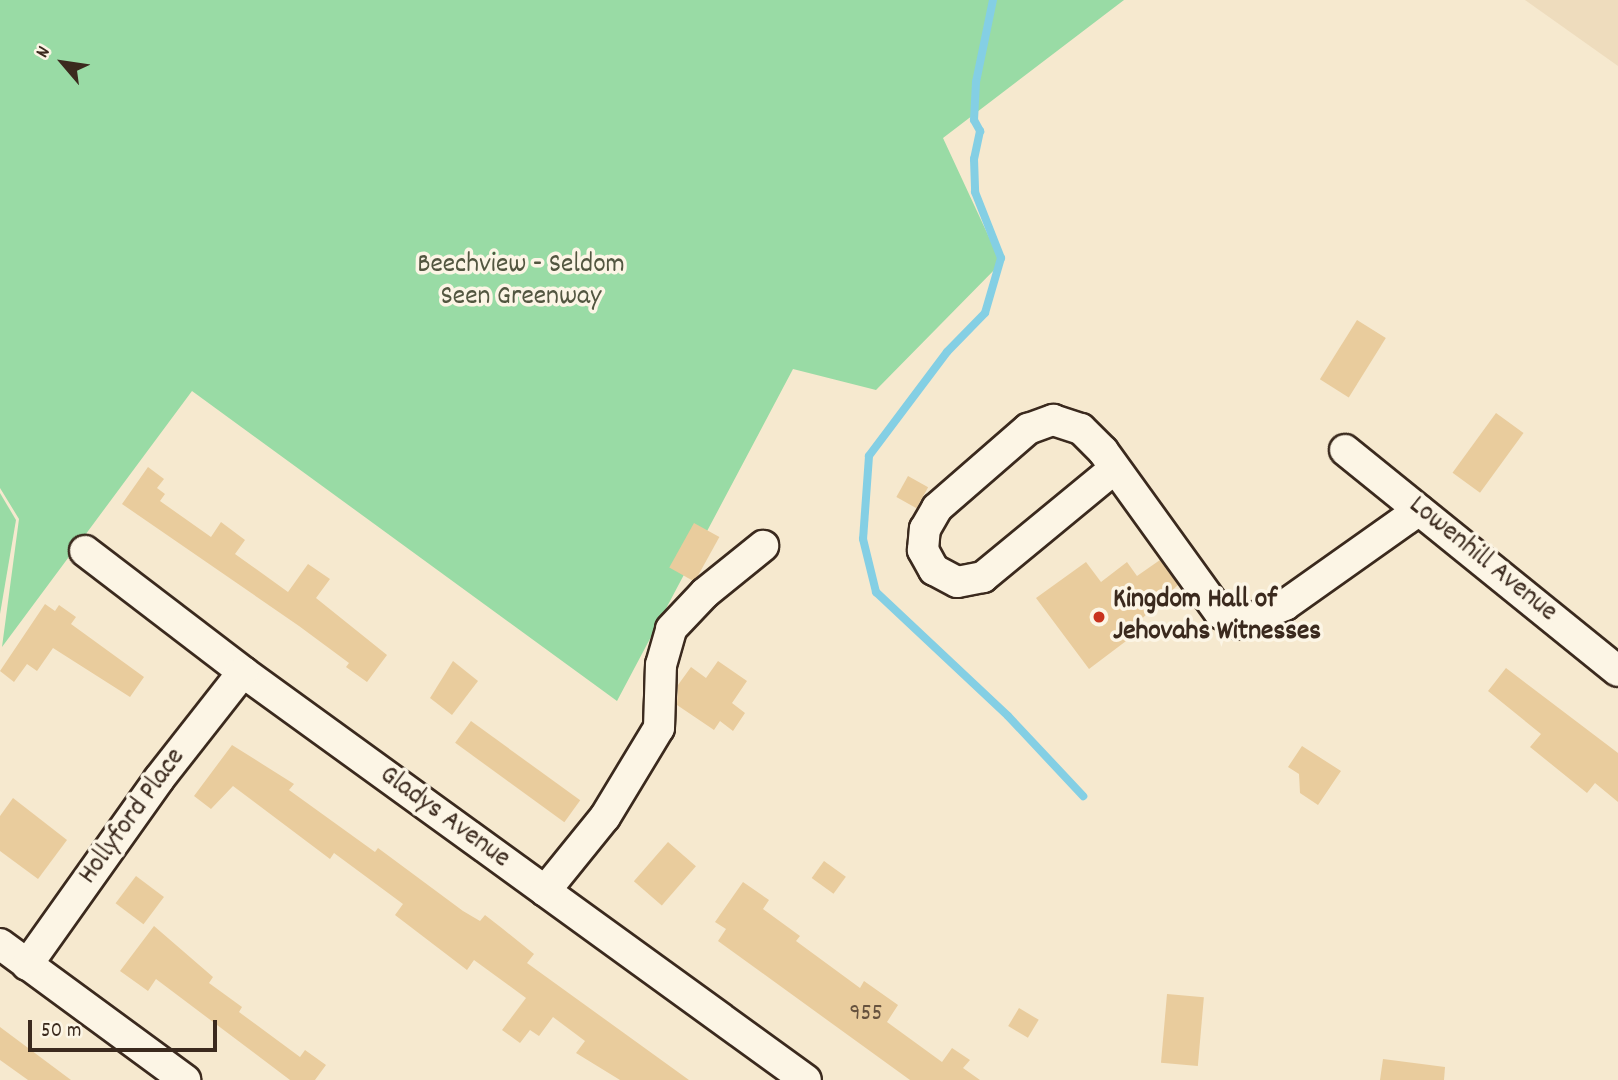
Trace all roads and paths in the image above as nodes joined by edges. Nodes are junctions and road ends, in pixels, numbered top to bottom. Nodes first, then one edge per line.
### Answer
1 (1345, 450) dead end
2 (1114, 469) junction
3 (1419, 510) junction
4 (763, 546) dead end
5 (85, 551) dead end
6 (1618, 671) edge
7 (243, 672) junction
8 (545, 891) junction
9 (0, 944) edge
10 (27, 965) junction
11 (185, 1080) edge
12 (806, 1080) edge

1 - 3 street, Lowenhill Avenue
2 - 2 street
2 - 3 street
3 - 6 street, Lowenhill Avenue
4 - 8 street
5 - 7 street, Gladys Avenue
7 - 8 street, Gladys Avenue
7 - 10 street, Hollyford Place
8 - 12 street, Gladys Avenue
9 - 10 street
10 - 11 street

